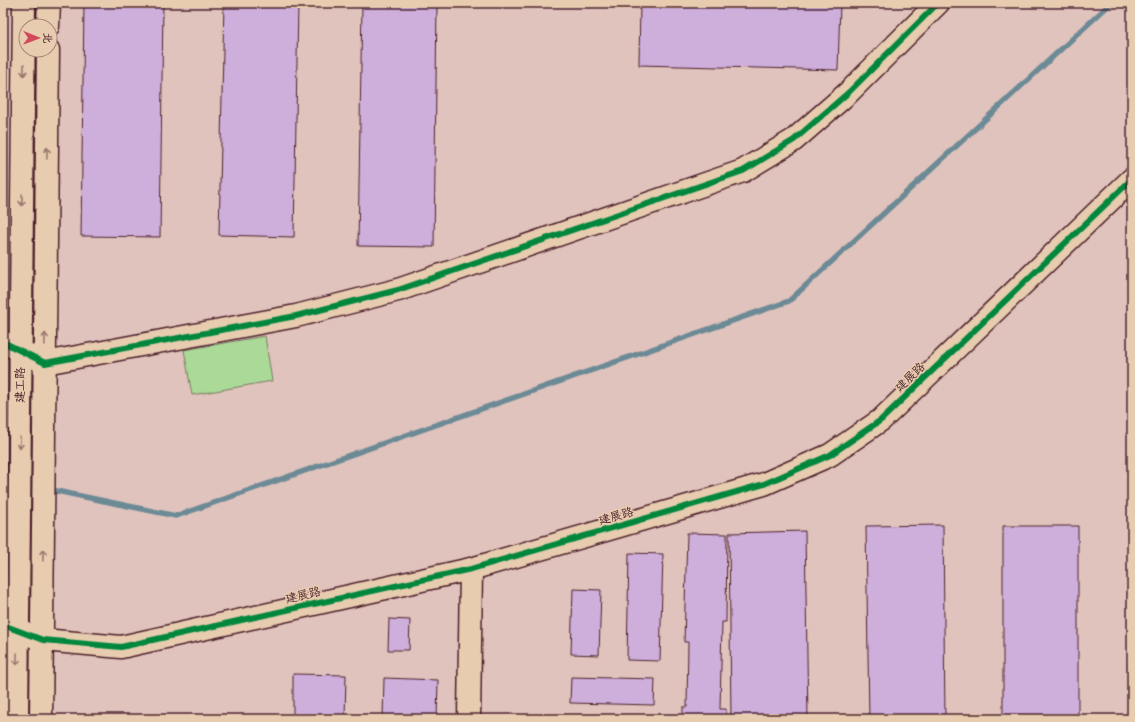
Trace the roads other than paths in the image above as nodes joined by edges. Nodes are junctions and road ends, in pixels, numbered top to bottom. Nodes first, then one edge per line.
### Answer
1 (24, 3) edge
2 (49, 3) edge
3 (938, 3) edge
4 (48, 18) edge
5 (48, 58) edge
6 (1132, 179) edge
7 (12, 346) edge
8 (45, 363) junction
9 (471, 569) junction
10 (10, 628) edge
11 (43, 640) junction
12 (17, 719) edge
13 (41, 719) edge
14 (469, 719) edge

1 -> 7 street, 建工路
2 - 4 street
3 - 8 street
8 -> 5 street, 建工路
6 - 9 street, 建展路
7 - 8 street
7 -> 10 street, 建工路
11 -> 8 street, 建工路
9 - 11 street, 建展路
9 - 14 street
10 - 11 street, 建展路
10 -> 12 street, 建工路
11 - 13 street, 建工路

